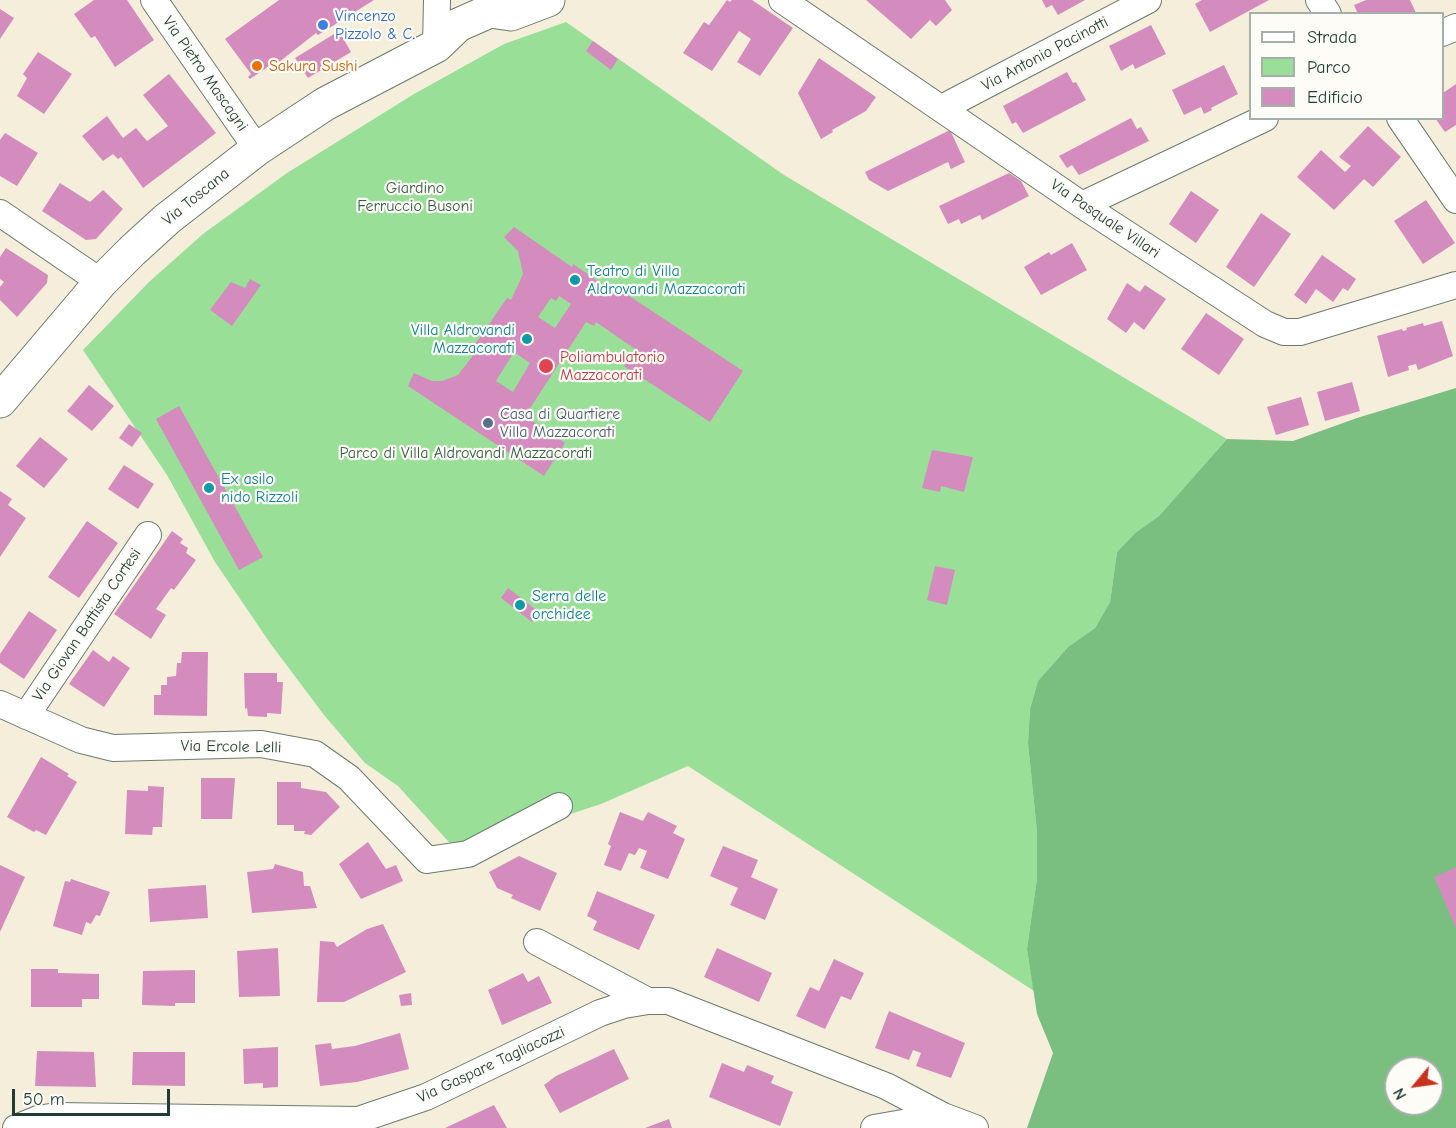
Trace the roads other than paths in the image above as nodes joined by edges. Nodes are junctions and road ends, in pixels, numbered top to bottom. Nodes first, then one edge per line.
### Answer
1 (154, 0) edge
2 (548, 0) edge
3 (782, 0) edge
4 (1148, 0) edge
5 (437, 5) edge
6 (436, 46) junction
7 (942, 108) junction
8 (1261, 120) edge
9 (1401, 120) edge
10 (257, 148) junction
11 (1456, 200) edge
12 (1082, 205) junction
13 (0, 213) edge
14 (101, 282) junction
15 (1456, 285) edge
16 (0, 401) edge
17 (148, 535) dead end
18 (0, 704) edge
19 (26, 716) junction
20 (558, 806) dead end
21 (537, 942) dead end
22 (648, 1001) junction
23 (943, 1116) junction
24 (0, 1123) edge
25 (14, 1128) edge
26 (874, 1128) edge
27 (975, 1128) edge

1 - 10 street, Via Pietro Mascagni
2 - 6 main road, Via Toscana
3 - 7 street, Via Pasquale Villari
4 - 7 street, Via Antonio Pacinotti
5 - 6 street
6 - 10 main road, Via Toscana
7 - 12 street, Via Pasquale Villari
8 - 12 street
9 - 11 street
10 - 14 main road, Via Toscana
12 - 15 street, Via Pasquale Villari
13 - 14 street
14 - 16 main road, Via Toscana
17 - 19 street, Via Giovan Battista Cortesi
18 - 19 street, Via Ercole Lelli
19 - 20 street, Via Ercole Lelli
21 - 22 street
22 - 23 street, Via Gaspare Tagliacozzi
22 - 25 street, Via Gaspare Tagliacozzi
23 - 26 street
23 - 27 street, Via Gaspare Tagliacozzi
24 - 25 street, Via Gaspare Tagliacozzi

